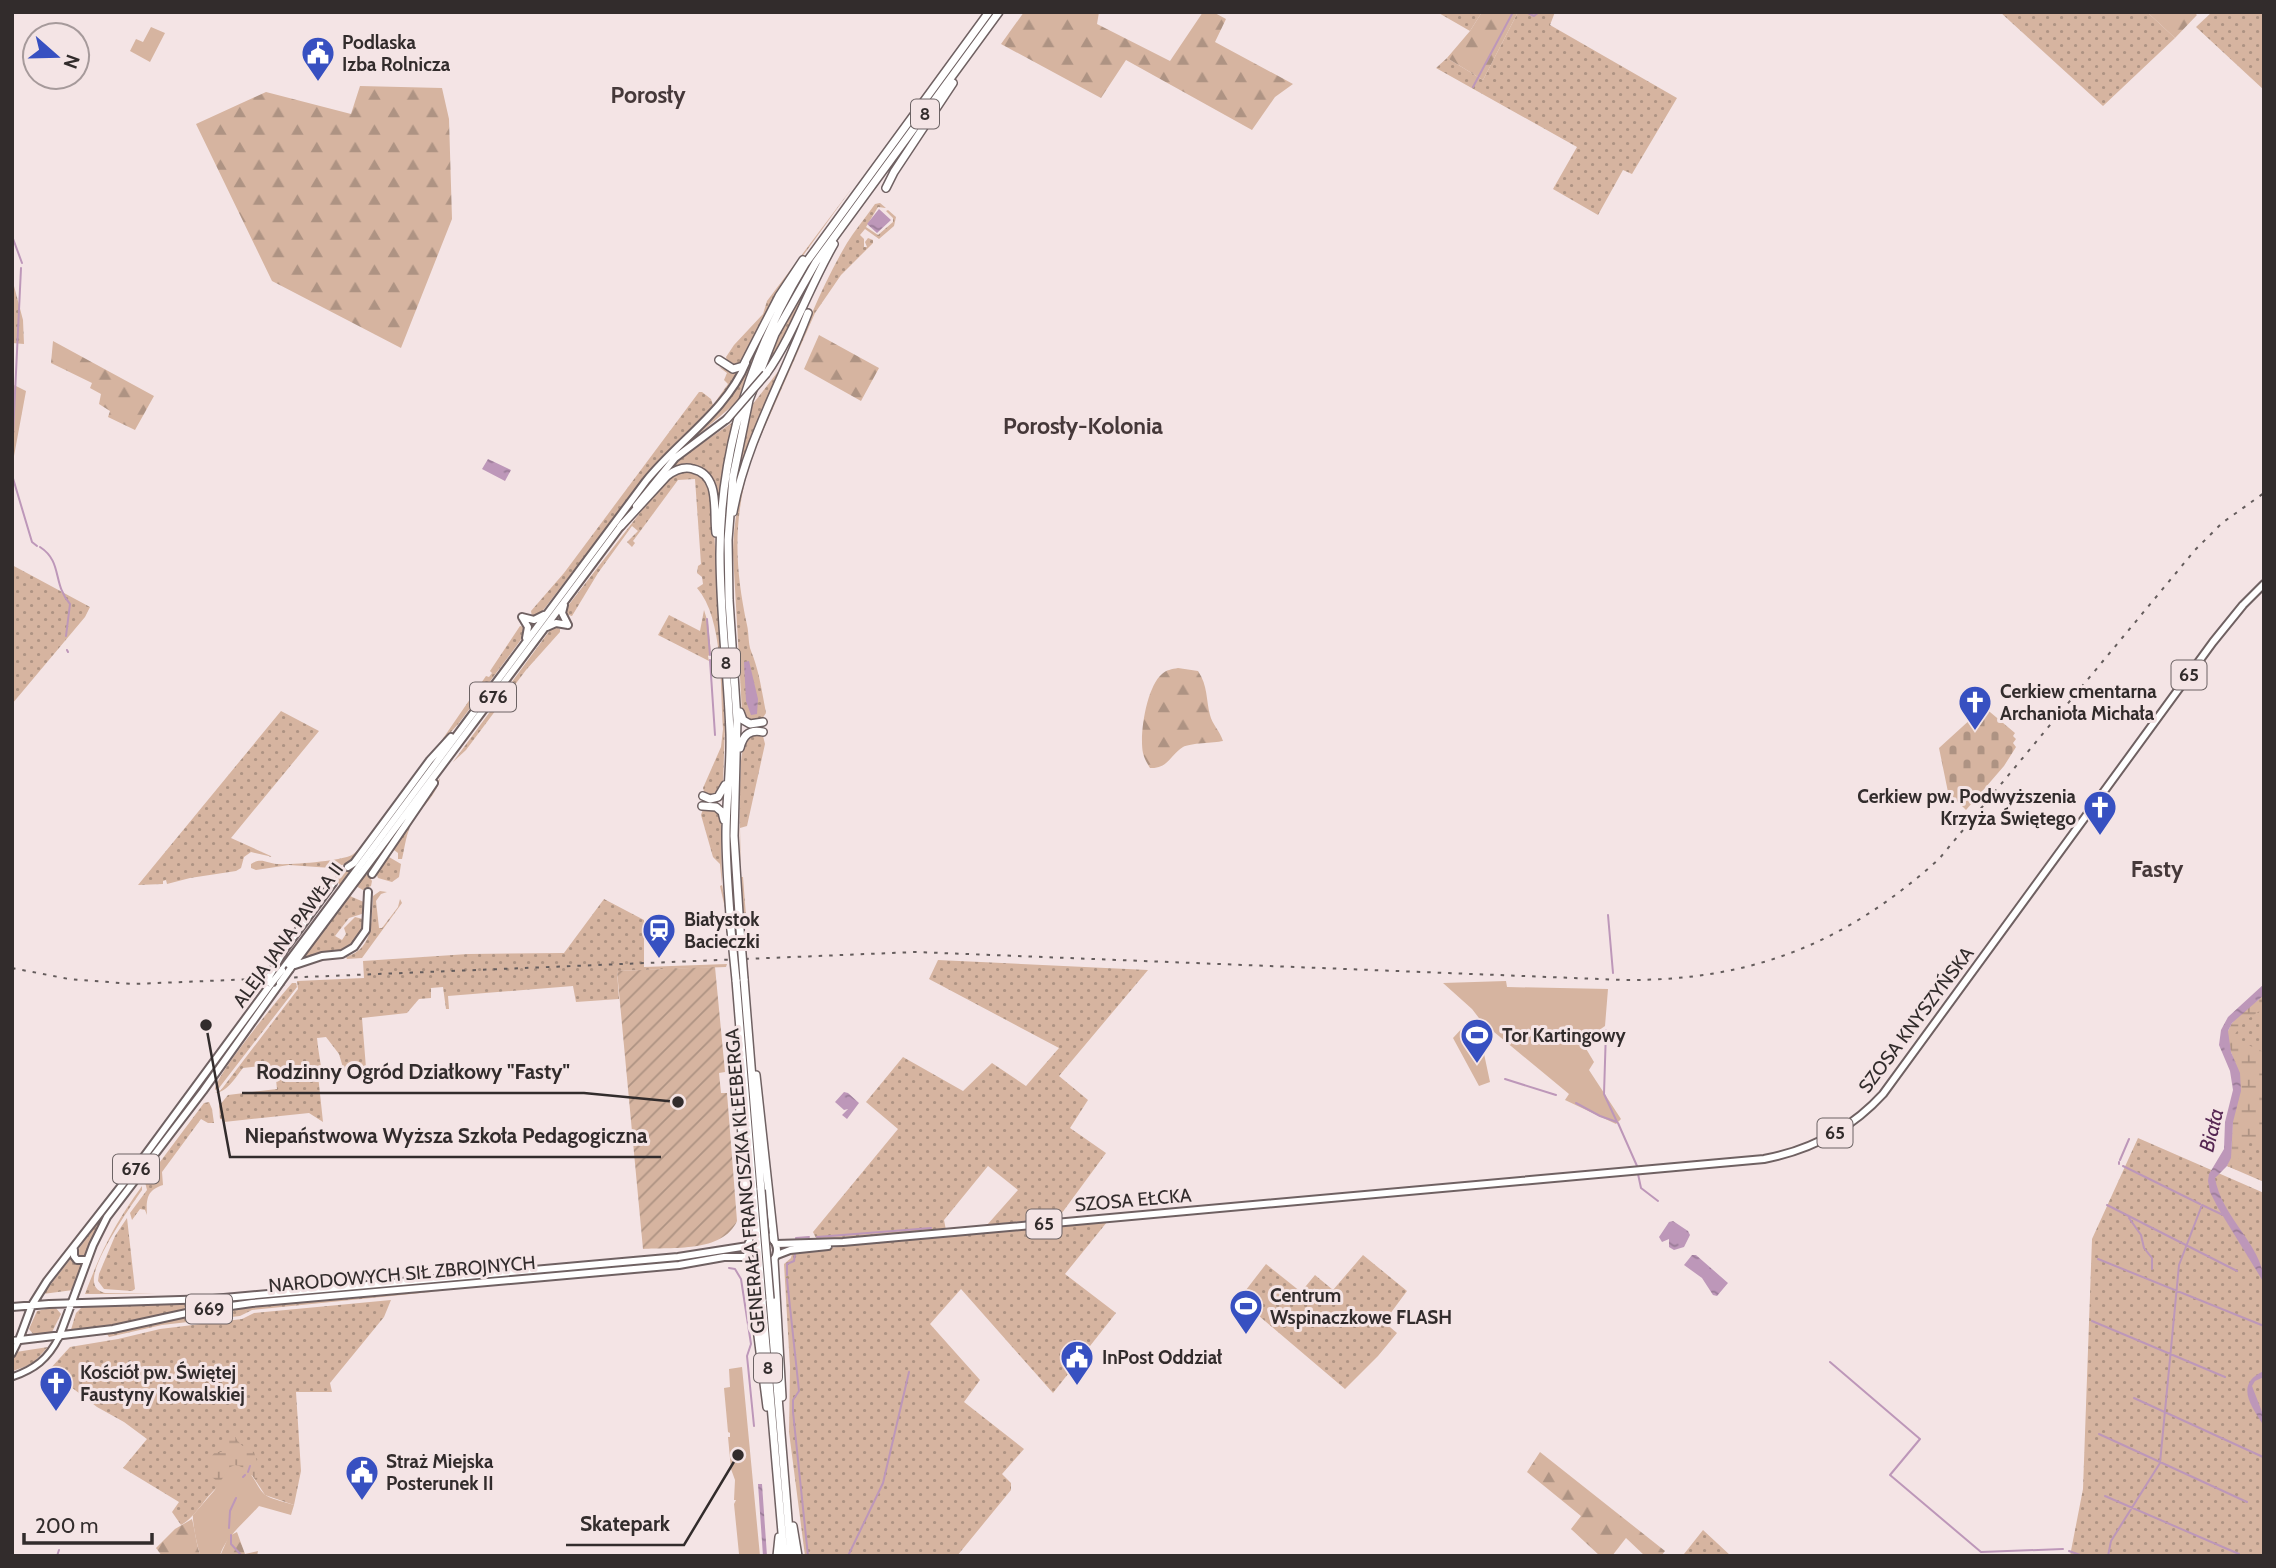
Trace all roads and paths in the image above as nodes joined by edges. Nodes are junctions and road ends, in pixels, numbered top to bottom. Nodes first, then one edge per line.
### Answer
1 (989, 12) edge
2 (999, 12) edge
3 (969, 53) junction
4 (886, 188) dead end
5 (851, 215) junction
6 (828, 230) junction
7 (808, 313) dead end
8 (748, 358) junction
9 (719, 360) dead end
10 (727, 419) joint
11 (621, 526) junction
12 (728, 540) junction
13 (719, 555) junction
14 (2264, 584) edge
15 (567, 599) junction
16 (548, 612) junction
17 (544, 630) junction
18 (524, 645) junction
19 (736, 695) junction
20 (763, 722) dead end
21 (465, 724) junction
22 (764, 732) dead end
23 (443, 765) junction
24 (737, 766) junction
25 (729, 771) junction
26 (422, 788) junction
27 (703, 796) dead end
28 (702, 806) dead end
29 (726, 834) junction
30 (348, 867) dead end
31 (372, 874) dead end
32 (333, 883) dead end
33 (368, 892) dead end
34 (337, 901) junction
35 (736, 930) junction
36 (292, 968) junction
37 (740, 979) junction
38 (268, 984) junction
39 (751, 1054) junction
40 (742, 1056) junction
41 (196, 1086) junction
42 (203, 1091) junction
43 (757, 1190) junction
44 (1384, 1194) joint
45 (775, 1242) junction
46 (750, 1243) junction
47 (812, 1246) junction
48 (74, 1248) junction
49 (678, 1257) junction
50 (776, 1257) junction
51 (750, 1259) junction
52 (86, 1260) junction
53 (679, 1265) junction
54 (484, 1273) junction
55 (413, 1280) junction
56 (484, 1282) junction
57 (414, 1289) junction
58 (766, 1299) junction
59 (70, 1304) junction
60 (32, 1305) junction
61 (12, 1307) edge
62 (59, 1337) junction
63 (16, 1340) edge
64 (12, 1354) edge
65 (12, 1377) edge
66 (781, 1426) junction
67 (774, 1436) junction
68 (786, 1488) junction
69 (780, 1519) junction
70 (777, 1556) edge
71 (783, 1556) edge
72 (792, 1556) edge
73 (798, 1556) edge

1 - 6 highway, 8
2 - 3 highway, 8
3 - 4 highway
3 - 5 highway, 8
5 - 10 highway, bridge
5 - 12 highway, 8
6 - 8 highway
6 - 13 highway, 8
7 - 12 highway
8 - 9 highway
8 - 16 main road, 676
10 - 11 main road, 676
11 - 13 highway
11 - 15 main road, 676
12 - 19 highway, 8
13 - 25 highway, 8
14 - 44 main road, SZOSA KNYSZYŃSKA / 65
15 - 17 main road, 676
15 - 17 main road
16 - 18 main road, 676
16 - 18 main road
17 - 23 main road, 676
18 - 21 main road, 676
19 - 20 highway
19 - 24 highway, 8
21 - 26 main road, 676
21 - 30 main road
22 - 24 highway
23 - 26 main road, 676
23 - 31 main road
24 - 35 highway, 8
25 - 27 highway
25 - 29 highway, 8
26 - 34 main road, ALEJA JANA PAWŁA II / 676
28 - 29 highway
29 - 35 highway, 8
32 - 38 main road, bridge
33 - 36 main road
34 - 36 main road, ALEJA JANA PAWŁA II / 676
34 - 38 main road, ALEJA JANA PAWŁA II / 676, bridge
35 - 37 highway, GENERAŁA FRANCISZKA KLEEBERGA / 8, bridge
36 - 42 main road, ALEJA JANA PAWŁA II / 676, bridge
37 - 39 highway, GENERAŁA FRANCISZKA KLEEBERGA / 8
37 - 40 highway, GENERAŁA FRANCISZKA KLEEBERGA / 8
38 - 41 main road, ALEJA JANA PAWŁA II / 676
39 - 43 highway, GENERAŁA FRANCISZKA KLEEBERGA / 8
39 - 45 highway
40 - 43 highway, GENERAŁA FRANCISZKA KLEEBERGA / 8
40 - 46 highway
41 - 42 main road
41 - 48 main road, ALEJA JANA PAWŁA II / 676
42 - 52 main road, ALEJA JANA PAWŁA II / 676
43 - 58 highway, GENERAŁA FRANCISZKA KLEEBERGA / 8, bridge
44 - 47 main road, SZOSA EŁCKA / 65
45 - 46 main road, 65
45 - 47 main road, SZOSA EŁCKA / 65
45 - 50 main road
46 - 49 main road, NARODOWYCH SIŁ ZBROJNYCH / 669
46 - 51 main road
47 - 50 main road, SZOSA EŁCKA / 65
48 - 52 main road
48 - 60 main road, ALEJA JANA PAWŁA II / 676
49 - 53 main road
49 - 54 main road, NARODOWYCH SIŁ ZBROJNYCH / 669
50 - 51 main road, 65
50 - 66 highway
51 - 53 main road, NARODOWYCH SIŁ ZBROJNYCH / 669
51 - 67 highway
52 - 59 main road, ALEJA JANA PAWŁA II / 676
53 - 56 main road, NARODOWYCH SIŁ ZBROJNYCH / 669
54 - 55 main road, NARODOWYCH SIŁ ZBROJNYCH / 669
54 - 56 main road
55 - 57 main road
55 - 59 main road, NARODOWYCH SIŁ ZBROJNYCH / 669
56 - 57 main road, NARODOWYCH SIŁ ZBROJNYCH / 669
57 - 62 main road, NARODOWYCH SIŁ ZBROJNYCH / 669
58 - 66 highway, GENERAŁA FRANCISZKA KLEEBERGA / 8
58 - 67 highway, GENERAŁA FRANCISZKA KLEEBERGA / 8
59 - 60 main road, 669
59 - 62 main road, 676
60 - 61 main road, 669
60 - 63 main road, 676
62 - 63 main road, 669
62 - 65 main road, 676
63 - 64 main road, 676
66 - 68 highway, GENERAŁA FRANCISZKA KLEEBERGA / 8
67 - 69 highway, GENERAŁA FRANCISZKA KLEEBERGA / 8
68 - 72 highway, GENERAŁA FRANCISZKA KLEEBERGA / 8
68 - 73 highway
69 - 70 highway
69 - 71 highway, GENERAŁA FRANCISZKA KLEEBERGA / 8

